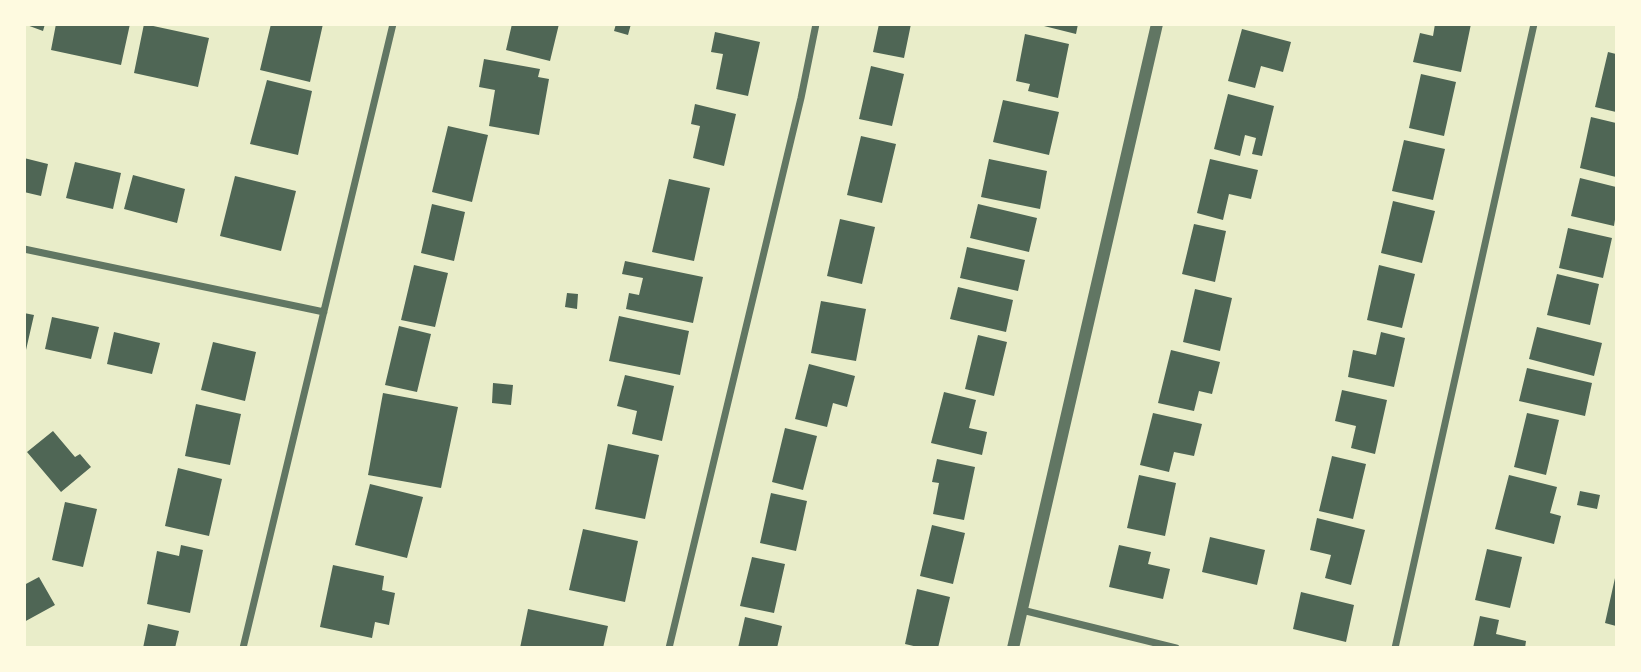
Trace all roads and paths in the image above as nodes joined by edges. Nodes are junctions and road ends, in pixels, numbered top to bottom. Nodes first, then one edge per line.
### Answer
1 (393, 24) edge
2 (816, 24) edge
3 (1157, 24) edge
4 (1534, 24) edge
5 (24, 249) edge
6 (324, 312) junction
7 (1021, 610) junction
8 (243, 648) edge
9 (669, 648) edge
10 (1013, 648) edge
11 (1176, 648) edge
12 (1395, 648) edge

1 - 6 street
2 - 9 street
3 - 7 street
4 - 12 street
5 - 6 street
6 - 8 street
7 - 10 street
7 - 11 street

